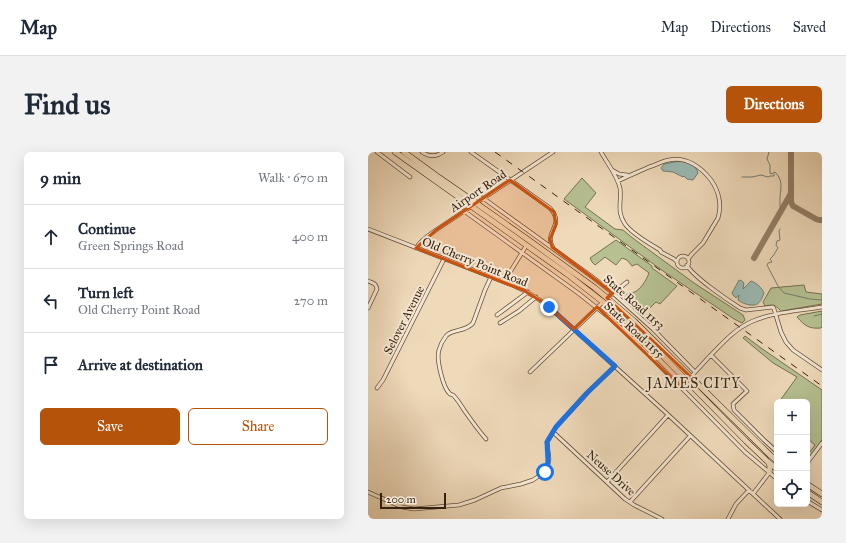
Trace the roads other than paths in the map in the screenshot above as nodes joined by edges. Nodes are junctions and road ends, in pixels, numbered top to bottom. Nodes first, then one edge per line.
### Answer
1 (377, 152) edge
2 (395, 152) edge
3 (404, 152) edge
4 (422, 152) edge
5 (443, 152) edge
6 (471, 152) edge
7 (553, 152) edge
8 (600, 152) edge
9 (612, 170) junction
10 (629, 175) junction
11 (410, 177) dead end
12 (510, 180) junction
13 (618, 181) junction
14 (482, 198) junction
15 (476, 203) junction
16 (471, 206) junction
17 (464, 211) junction
18 (368, 230) edge
19 (526, 246) junction
20 (416, 248) junction
21 (660, 250) junction
22 (556, 251) junction
23 (522, 253) junction
24 (678, 257) junction
25 (444, 259) junction
26 (688, 259) junction
27 (676, 262) junction
28 (687, 265) junction
29 (683, 268) junction
30 (491, 277) junction
31 (701, 280) junction
32 (368, 281) edge
33 (504, 282) junction
34 (627, 282) dead end
35 (528, 292) junction
36 (613, 293) junction
37 (536, 297) junction
38 (605, 300) junction
39 (597, 307) junction
40 (822, 307) edge
41 (368, 308) edge
42 (497, 315) dead end
43 (776, 315) junction
44 (500, 323) dead end
45 (574, 329) junction
46 (711, 355) junction
47 (615, 366) junction
48 (822, 370) edge
49 (530, 372) dead end
50 (695, 372) junction
51 (689, 379) junction
52 (378, 388) dead end
53 (682, 388) junction
54 (668, 415) junction
55 (553, 432) junction
56 (690, 436) junction
57 (486, 440) dead end
58 (822, 443) edge
59 (774, 449) edge
60 (774, 457) edge
61 (810, 459) edge
62 (767, 461) junction
63 (774, 467) edge
64 (774, 471) edge
65 (769, 473) junction
66 (774, 477) edge
67 (607, 482) junction
68 (810, 486) edge
69 (749, 490) junction
70 (368, 492) edge
71 (753, 494) junction
72 (810, 494) edge
73 (822, 494) edge
74 (630, 502) junction
75 (822, 502) edge
76 (810, 503) edge
77 (822, 510) edge
78 (662, 519) edge
79 (728, 519) edge
80 (780, 519) edge

1 - 11 street
2 - 16 highway
3 - 15 highway
4 - 5 street
6 - 12 street
7 - 12 street, Airport Road
8 - 9 street
9 - 10 street
9 - 13 street
10 - 13 street
10 - 26 street
12 - 14 street, Airport Road
12 - 22 street
13 - 21 street
14 - 15 street, Airport Road
14 - 22 street, State Road 1153
15 - 16 street, Airport Road
15 - 38 highway
16 - 17 street, Airport Road
16 - 19 highway
17 - 20 street, Airport Road
17 - 23 street, State Road 1155
18 - 20 street, Old Cherry Point Road
19 - 23 street
19 - 38 highway
20 - 25 street, Old Cherry Point Road
21 - 24 street
21 - 27 street
22 - 36 street, State Road 1153
23 - 33 street
23 - 39 street, State Road 1155
24 - 26 street
24 - 27 street
25 - 30 street, Old Cherry Point Road
25 - 52 street, Selover Avenue
26 - 28 street
27 - 29 street
28 - 29 street
28 - 31 street
29 - 31 street
30 - 33 street, Old Cherry Point Road
30 - 57 street
31 - 43 street
32 - 41 street
33 - 35 street, Old Cherry Point Road
34 - 36 street
35 - 37 street, Old Cherry Point Road
35 - 42 street
36 - 38 street
36 - 50 street, State Road 1153
37 - 44 street
37 - 45 street, Old Cherry Point Road
38 - 39 street
38 - 51 highway
39 - 45 street
39 - 53 street, State Road 1155
40 - 43 street
43 - 46 street
43 - 48 street
45 - 47 street, Old Cherry Point Road
45 - 49 street
46 - 50 street
46 - 59 street
47 - 54 street, Old Cherry Point Road
47 - 55 street
50 - 51 street
51 - 53 street
51 - 60 highway
51 - 62 highway
53 - 65 street, State Road 1155
54 - 56 street, Old Cherry Point Road
54 - 67 street
55 - 67 street, Neuse Drive
55 - 70 street
56 - 69 street, Old Cherry Point Road
56 - 74 street
58 - 61 street
62 - 63 highway
62 - 65 highway
64 - 65 highway
65 - 66 street, State Road 1155
65 - 71 street
67 - 74 street, Neuse Drive
68 - 73 highway
69 - 71 street, Old Cherry Point Road
69 - 79 street
71 - 80 street, Old Cherry Point Road
72 - 75 highway
74 - 78 street, Neuse Drive
76 - 77 street

